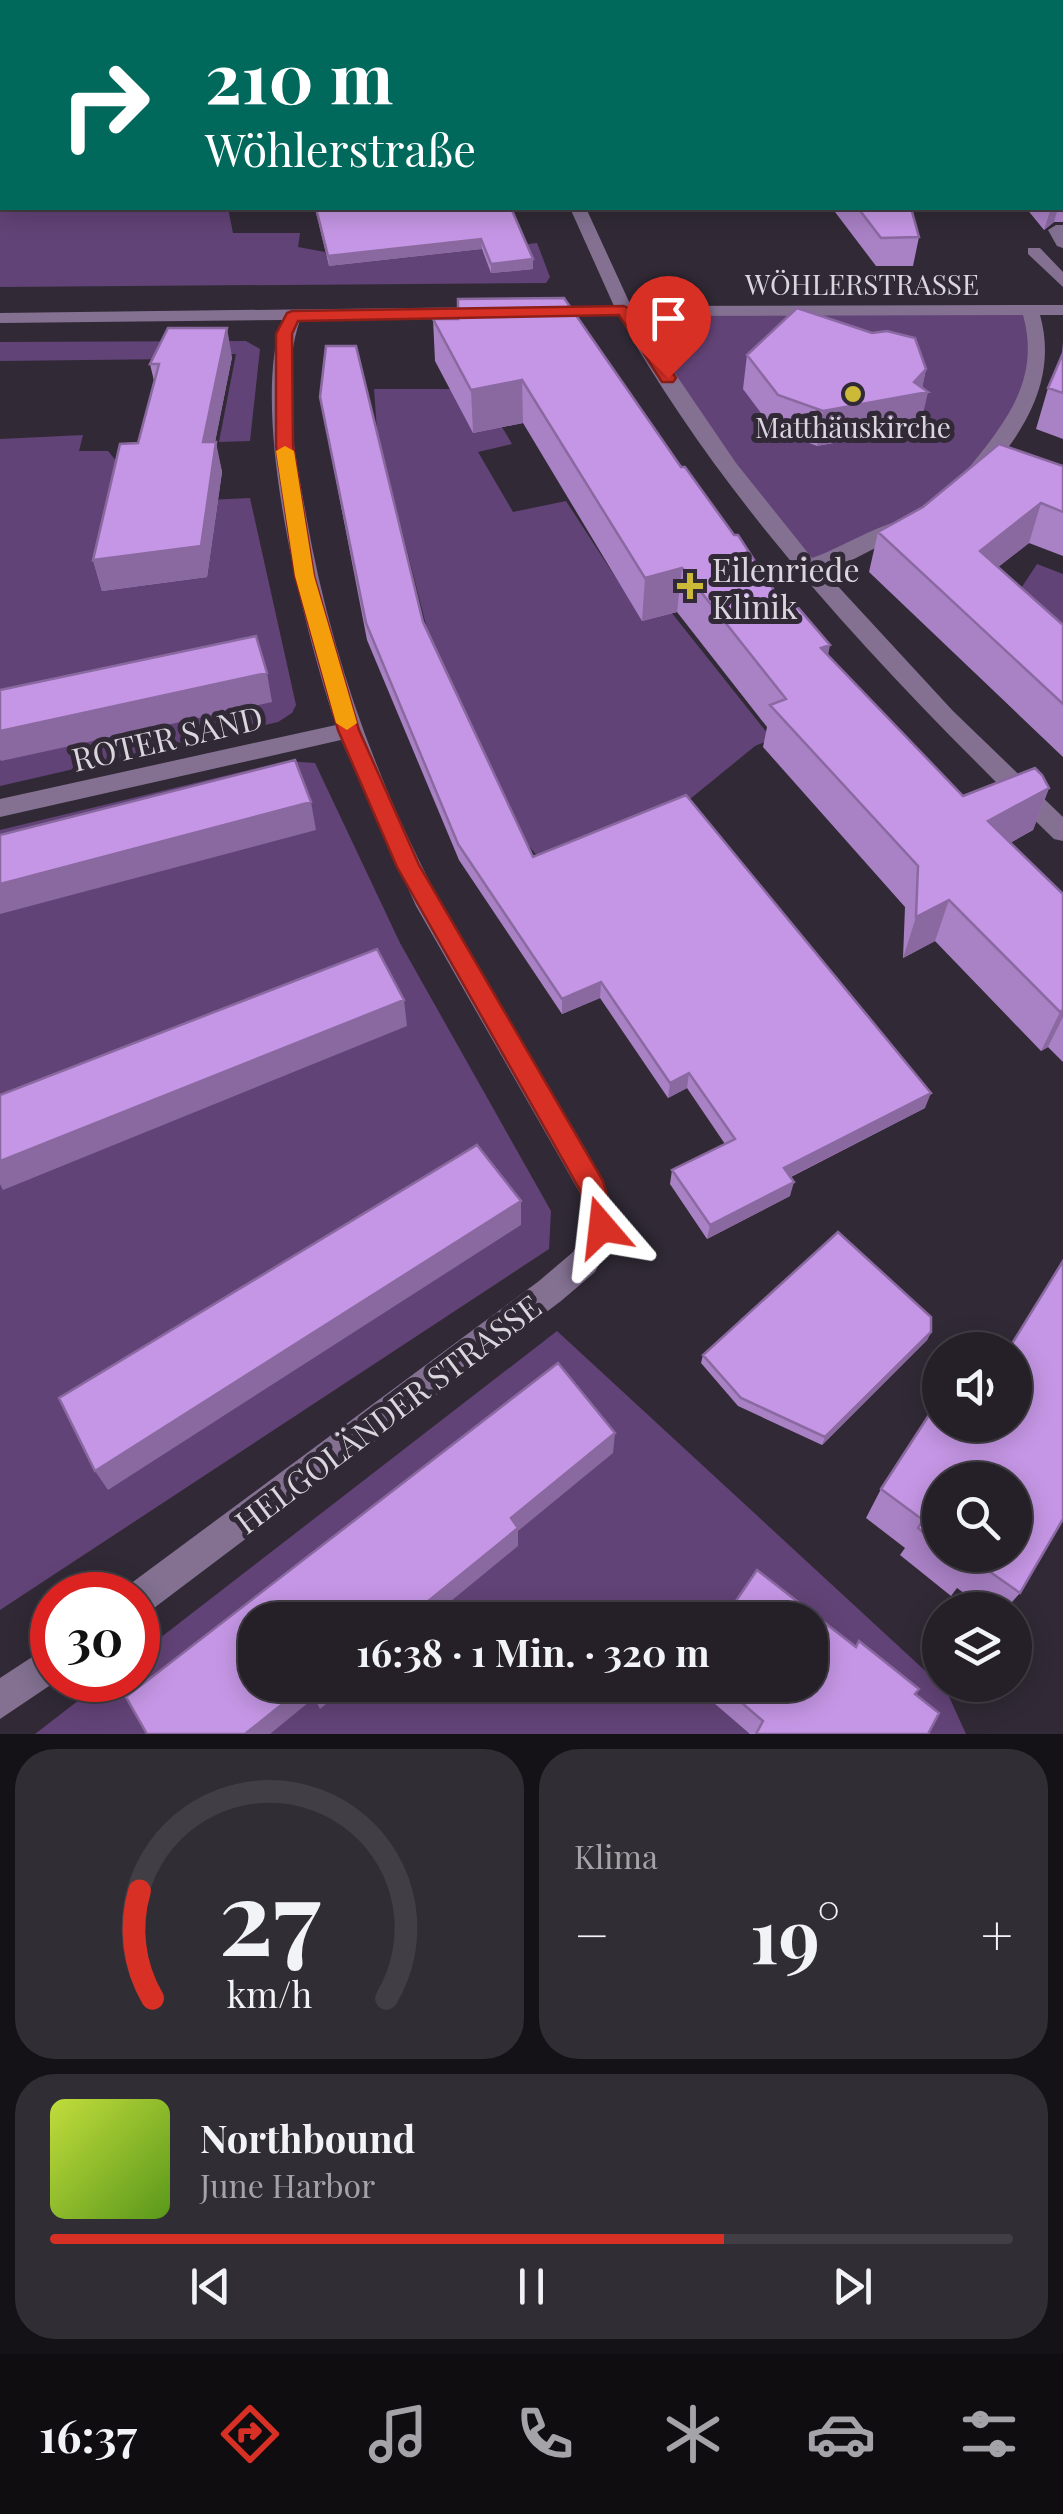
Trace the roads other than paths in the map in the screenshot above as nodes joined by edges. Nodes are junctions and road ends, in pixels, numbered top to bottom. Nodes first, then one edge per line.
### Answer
1 (579, 210) edge
2 (1063, 230) edge
3 (1063, 243) edge
4 (1034, 251) dead end
5 (1063, 282) edge
6 (624, 310) junction
7 (1063, 310) edge
8 (1030, 311) junction
9 (292, 316) junction
10 (0, 318) edge
11 (955, 489) edge
12 (927, 510) edge
13 (806, 567) junction
14 (349, 730) junction
15 (0, 808) edge
16 (1063, 832) edge
17 (160, 1583) edge
18 (30, 1678) edge
19 (0, 1701) edge

1 - 6 street
2 - 3 street
4 - 5 street
6 - 8 street, WÖHLERSTRASSE
6 - 9 street, WÖHLERSTRASSE
6 - 13 street
7 - 8 street, WÖHLERSTRASSE
8 - 11 street
9 - 10 street, WÖHLERSTRASSE
9 - 14 street, HELGOLÄNDER STRASSE
12 - 13 street
13 - 16 street
14 - 15 street, ROTER SAND
14 - 17 street, HELGOLÄNDER STRASSE
18 - 19 street

